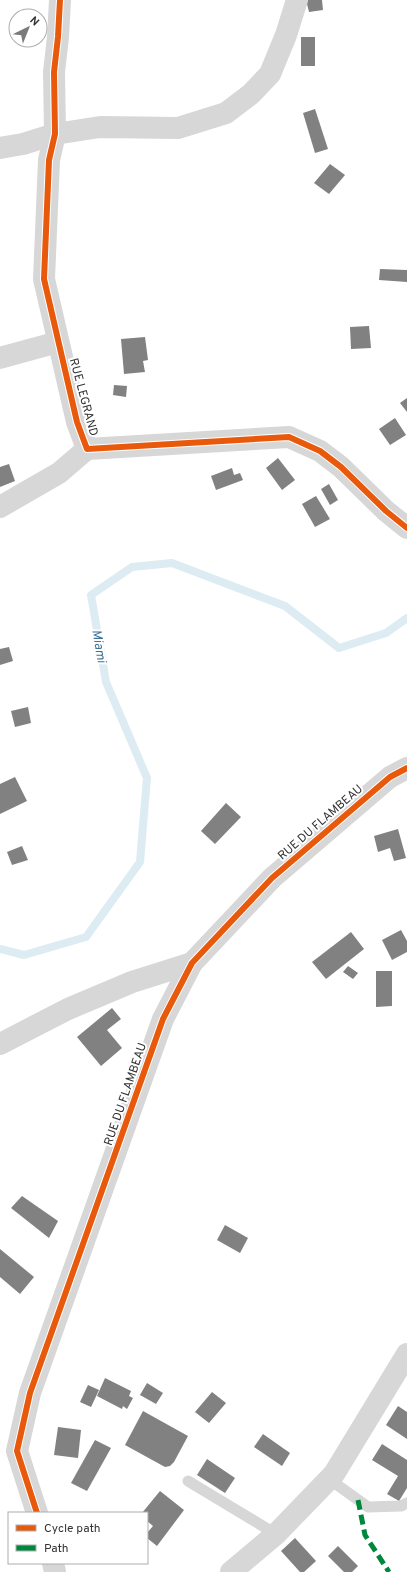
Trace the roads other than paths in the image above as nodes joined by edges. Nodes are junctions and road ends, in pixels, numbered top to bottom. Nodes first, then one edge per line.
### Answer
1 (60, 0) edge
2 (297, 0) edge
3 (55, 134) junction
4 (0, 148) edge
5 (58, 342) junction
6 (0, 358) edge
7 (87, 449) junction
8 (0, 507) edge
9 (407, 528) edge
10 (407, 768) edge
11 (192, 963) junction
12 (0, 1044) edge
13 (407, 1354) edge
14 (329, 1479) junction
15 (188, 1481) dead end
16 (407, 1503) edge
17 (37, 1512) edge
18 (276, 1534) junction
19 (231, 1572) edge

1 - 3 street, RUE LEGRAND
2 - 3 street
3 - 4 street
3 - 5 street, RUE LEGRAND
5 - 6 street
5 - 7 street, RUE LEGRAND
7 - 8 street
7 - 9 street, RUE LEGRAND
10 - 11 street, RUE DU FLAMBEAU
11 - 12 street
11 - 17 street, RUE DU FLAMBEAU
13 - 14 street
14 - 16 lane
14 - 18 street
15 - 18 lane
18 - 19 street

